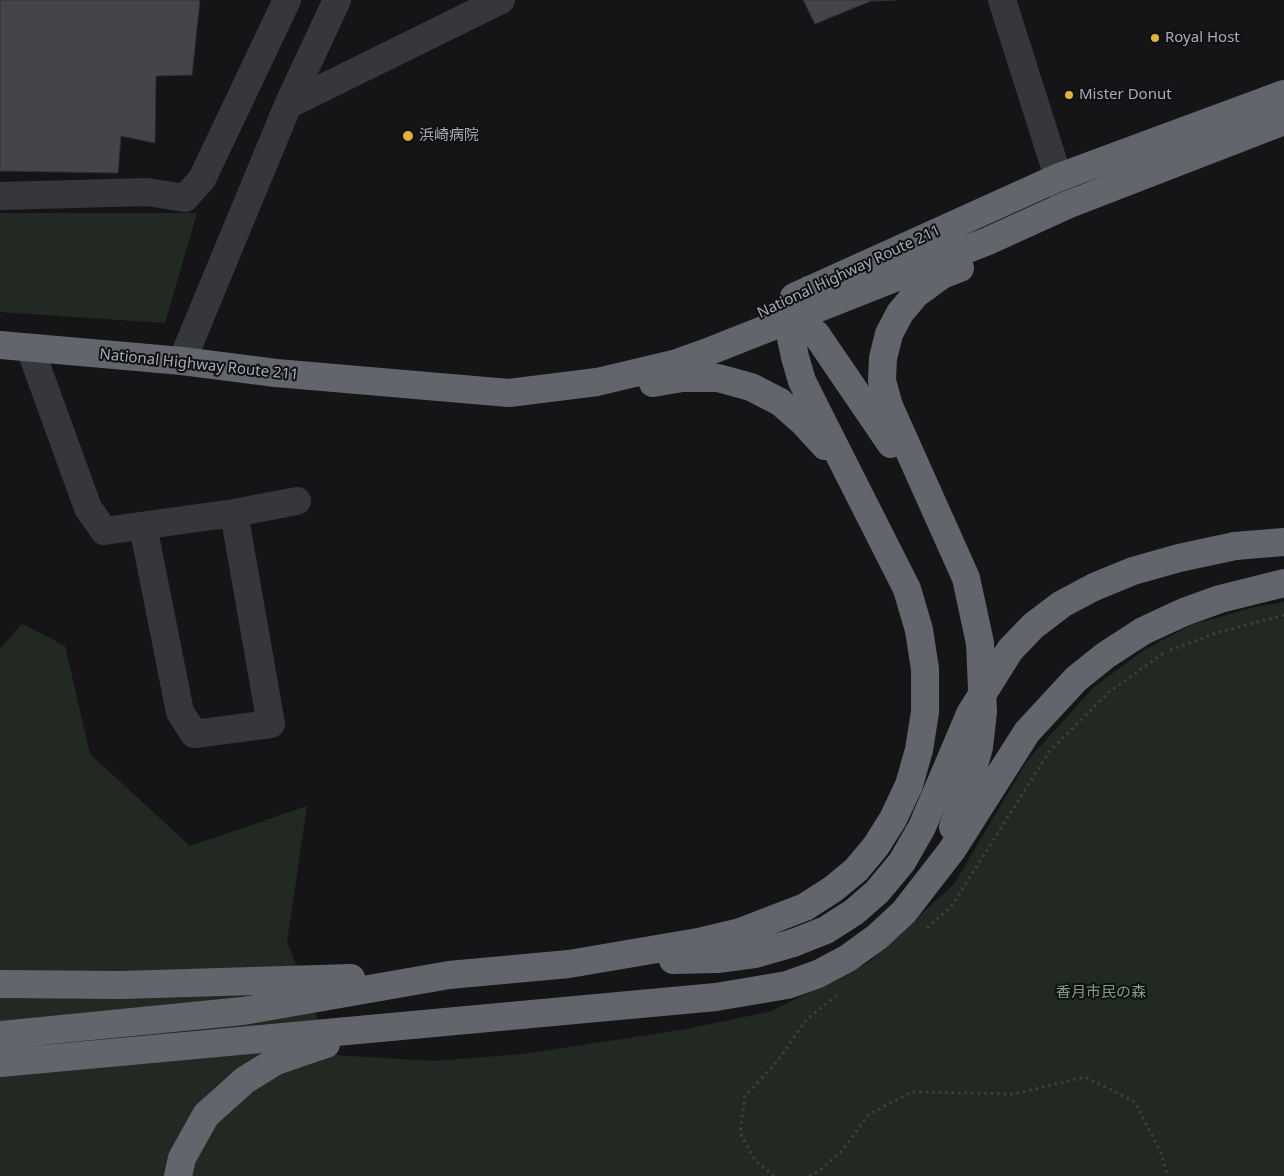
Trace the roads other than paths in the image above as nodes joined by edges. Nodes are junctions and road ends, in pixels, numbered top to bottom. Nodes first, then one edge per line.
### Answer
1 (287, 0) edge
2 (337, 0) edge
3 (501, 0) edge
4 (1002, 0) edge
5 (1284, 94) edge
6 (288, 105) junction
7 (1284, 121) edge
8 (1057, 178) junction
9 (0, 196) edge
10 (1067, 205) junction
11 (809, 290) junction
12 (753, 317) junction
13 (794, 318) junction
14 (0, 346) edge
15 (30, 348) junction
16 (182, 361) junction
17 (398, 384) junction
18 (509, 393) junction
19 (862, 500) junction
20 (297, 501) dead end
21 (234, 513) junction
22 (143, 526) junction
23 (1284, 542) edge
24 (955, 550) junction
25 (1279, 584) edge
26 (904, 912) junction
27 (569, 964) junction
28 (449, 975) junction
29 (0, 984) edge
30 (426, 1025) junction
31 (0, 1035) edge
32 (0, 1063) edge
33 (178, 1176) edge

1 - 9 street
2 - 6 street
3 - 6 street
4 - 8 street
5 - 8 highway, National Highway Route 211
6 - 16 street
7 - 10 highway, National Highway Route 211
8 - 10 street
8 - 11 highway, National Highway Route 211
10 - 13 highway, National Highway Route 211
10 - 24 highway
11 - 12 highway, National Highway Route 211
11 - 13 highway
12 - 13 highway
12 - 17 highway, National Highway Route 211
13 - 18 highway, National Highway Route 211
13 - 19 highway
13 - 24 highway
14 - 15 highway, National Highway Route 211
15 - 16 highway, National Highway Route 211
15 - 22 street
16 - 17 highway, National Highway Route 211
17 - 18 highway, National Highway Route 211
18 - 19 highway
19 - 27 highway
20 - 21 street
21 - 22 street
21 - 22 street
23 - 27 highway, bridge
24 - 26 highway
25 - 26 highway
26 - 30 highway
27 - 28 highway
28 - 29 highway
28 - 31 highway
30 - 32 highway
30 - 33 highway

